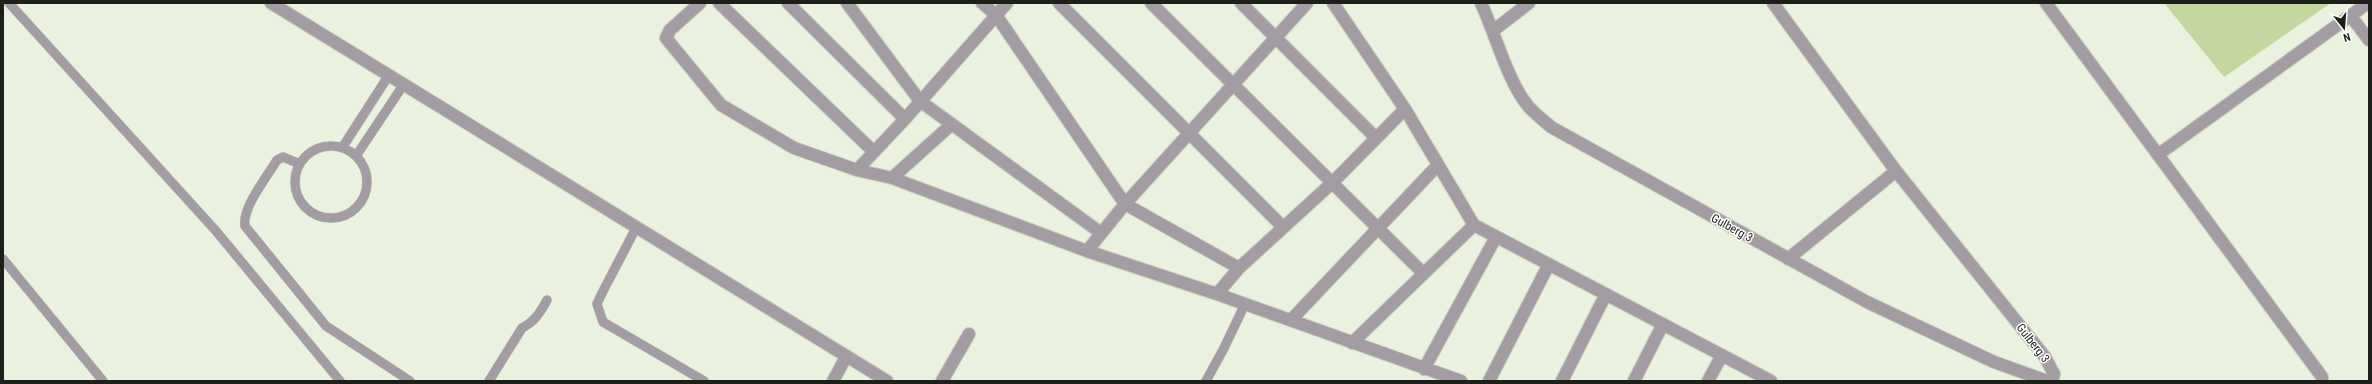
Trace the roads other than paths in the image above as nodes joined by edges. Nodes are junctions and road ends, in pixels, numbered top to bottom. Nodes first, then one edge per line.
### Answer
1 (9, 3) edge
2 (271, 3) edge
3 (700, 3) edge
4 (719, 3) edge
5 (788, 3) edge
6 (847, 3) edge
7 (982, 3) edge
8 (1007, 3) edge
9 (1059, 3) edge
10 (1151, 3) edge
11 (1241, 3) edge
12 (1307, 3) edge
13 (1333, 3) edge
14 (1481, 3) edge
15 (1529, 3) edge
16 (1773, 3) edge
17 (2046, 3) edge
18 (2368, 3) edge
19 (996, 15) junction
20 (2350, 15) junction
21 (1494, 30) junction
22 (1276, 38) junction
23 (2369, 40) edge
24 (389, 75) junction
25 (404, 84) junction
26 (1232, 84) junction
27 (920, 101) junction
28 (1405, 109) junction
29 (905, 119) junction
30 (952, 124) junction
31 (1188, 133) junction
32 (1375, 137) junction
33 (342, 148) junction
34 (874, 152) junction
35 (2159, 154) junction
36 (356, 156) junction
37 (300, 164) junction
38 (1437, 166) junction
39 (857, 170) junction
40 (1896, 171) junction
41 (892, 178) junction
42 (1332, 183) junction
43 (1125, 204) junction
44 (1474, 225) junction
45 (637, 226) junction
46 (1283, 227) junction
47 (1378, 228) junction
48 (1101, 233) junction
49 (1496, 237) junction
50 (1087, 250) junction
51 (3, 259) edge
52 (1788, 259) junction
53 (1549, 264) junction
54 (1239, 268) junction
55 (1423, 273) junction
56 (1217, 294) junction
57 (1606, 294) junction
58 (547, 300) dead end
59 (1245, 304) junction
60 (1291, 320) junction
61 (1663, 324) junction
62 (969, 334) dead end
63 (1352, 343) junction
64 (1722, 355) junction
65 (846, 357) junction
66 (1424, 369) junction
67 (1753, 377) edge
68 (103, 381) edge
69 (340, 381) edge
70 (410, 381) edge
71 (489, 381) edge
72 (704, 381) edge
73 (833, 381) edge
74 (887, 381) edge
75 (942, 381) edge
76 (1206, 381) edge
77 (1461, 381) edge
78 (1489, 381) edge
79 (1562, 381) edge
80 (1634, 381) edge
81 (1708, 381) edge
82 (1771, 381) edge
83 (2048, 381) edge
84 (2052, 381) edge
85 (2322, 381) edge

1 - 69 lane
2 - 24 street
3 - 39 street
4 - 34 street
5 - 29 street
6 - 27 street
7 - 19 street
8 - 19 street
9 - 31 street
10 - 26 street
11 - 22 street
12 - 22 street
13 - 28 street
14 - 21 street, Gulberg 3
15 - 21 street
16 - 40 street, Gulberg 3
17 - 35 street
18 - 20 street
19 - 27 street
19 - 43 street
20 - 23 street
20 - 35 street
21 - 52 street, Gulberg 3
22 - 26 street
22 - 32 street
24 - 25 street
24 - 33 lane
25 - 36 lane
25 - 45 street
26 - 31 street
26 - 42 street
27 - 29 street
27 - 30 street
28 - 32 street
28 - 38 street
29 - 34 street
30 - 41 street
30 - 48 street
31 - 43 street
31 - 46 street
32 - 42 street
33 - 36 lane
33 - 37 lane
34 - 39 street
35 - 85 street
36 - 37 lane
37 - 70 lane
38 - 44 street
38 - 47 street
39 - 41 street
40 - 52 street
40 - 84 street, Gulberg 3
41 - 50 street
42 - 46 street
42 - 47 street
43 - 48 street
43 - 54 street
44 - 49 street
44 - 55 street
45 - 65 street
45 - 72 lane
46 - 54 street
47 - 55 street
47 - 60 street
48 - 50 street
49 - 53 street
49 - 66 street
50 - 56 street
51 - 68 lane
52 - 83 street, Gulberg 3
53 - 57 street
53 - 78 street
54 - 56 street
55 - 63 street
56 - 59 street
57 - 61 street
57 - 79 street
58 - 71 lane
59 - 60 street
59 - 76 lane
60 - 63 street
61 - 64 street
61 - 80 street
62 - 75 street
63 - 66 street
64 - 67 street
64 - 81 street
65 - 73 street
65 - 74 street
66 - 77 street
67 - 82 street

